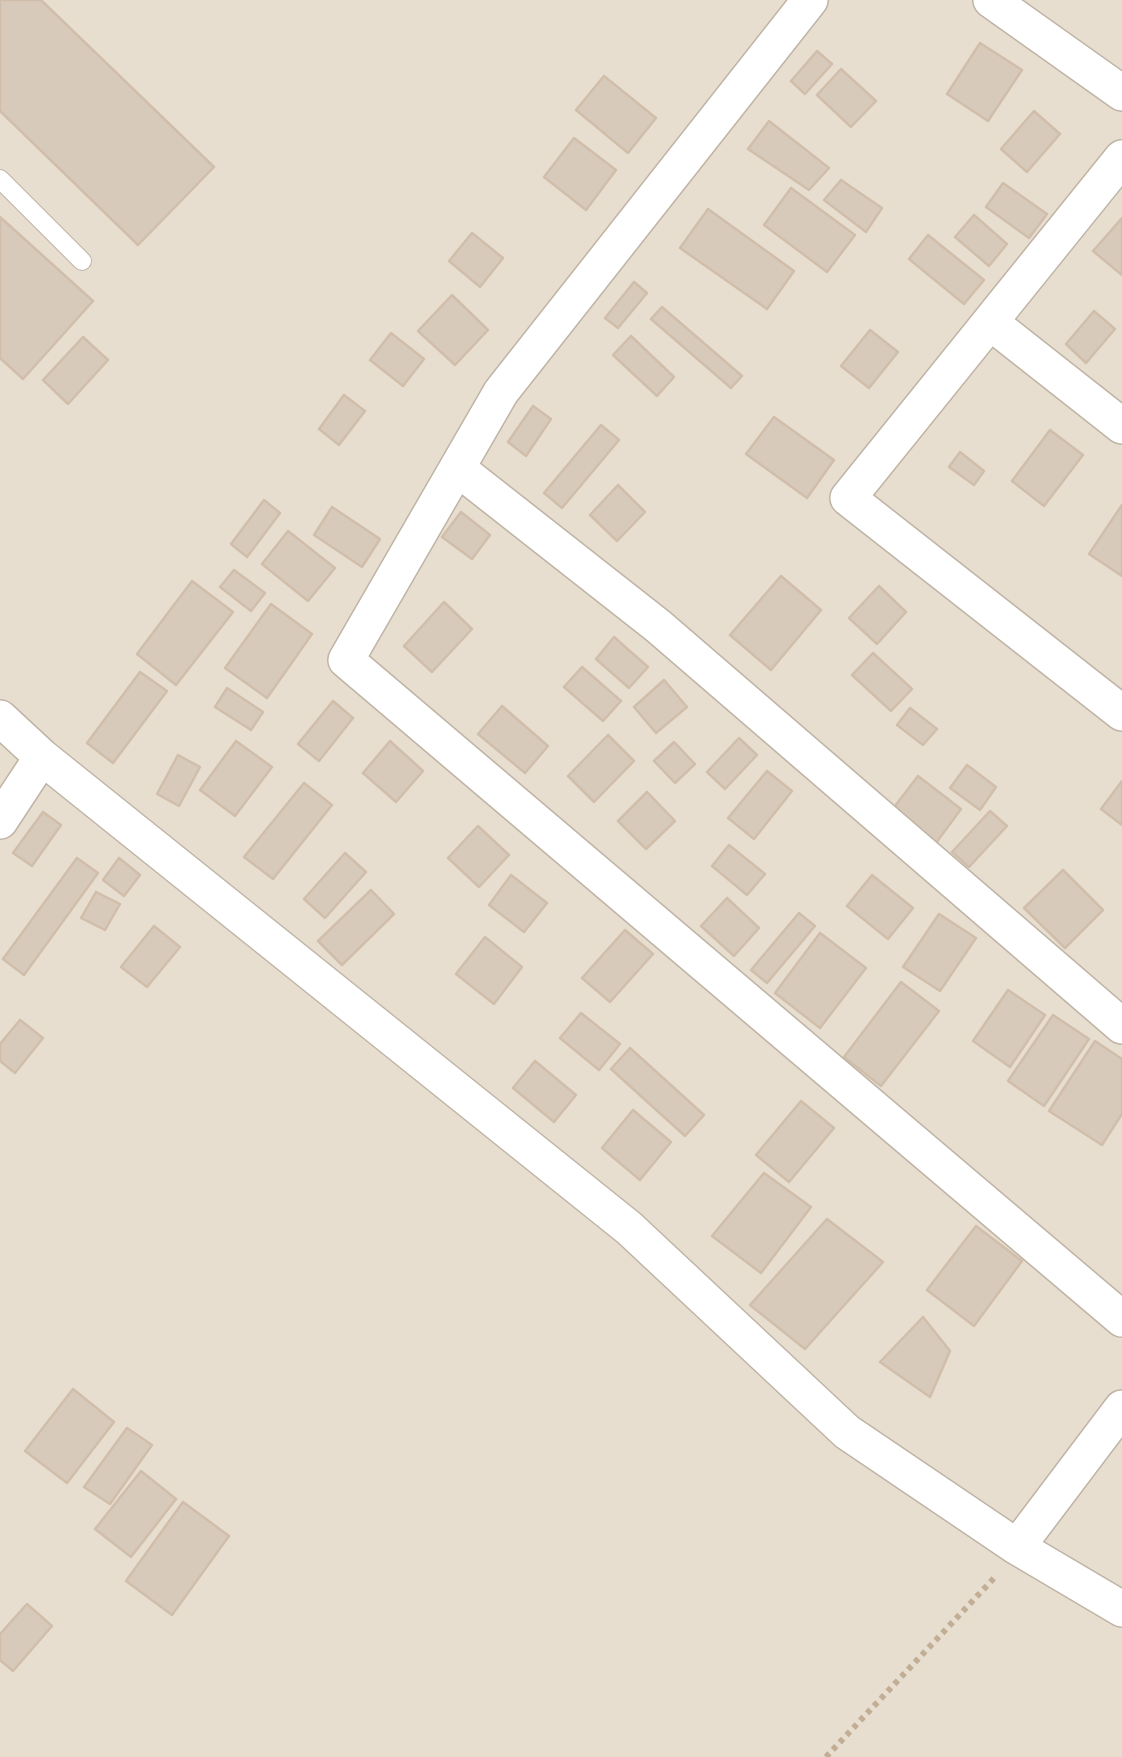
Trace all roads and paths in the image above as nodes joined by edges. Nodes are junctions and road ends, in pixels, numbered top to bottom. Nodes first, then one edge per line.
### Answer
1 (810, 0) edge
2 (991, 0) edge
3 (1122, 94) edge
4 (1122, 158) edge
5 (0, 179) edge
6 (82, 260) dead end
7 (990, 322) junction
8 (1122, 426) edge
9 (457, 468) junction
10 (1122, 713) edge
11 (0, 718) edge
12 (42, 757) junction
13 (0, 821) edge
14 (1122, 1026) edge
15 (1122, 1318) edge
16 (1122, 1408) edge
17 (1017, 1547) junction
18 (1122, 1609) edge
19 (826, 1757) edge

1 - 9 street
2 - 3 street
4 - 7 street
5 - 6 lane
7 - 8 street
7 - 10 street
9 - 14 street
9 - 15 street
11 - 12 street
12 - 13 street
12 - 17 street
16 - 17 street
17 - 18 street
17 - 19 path

